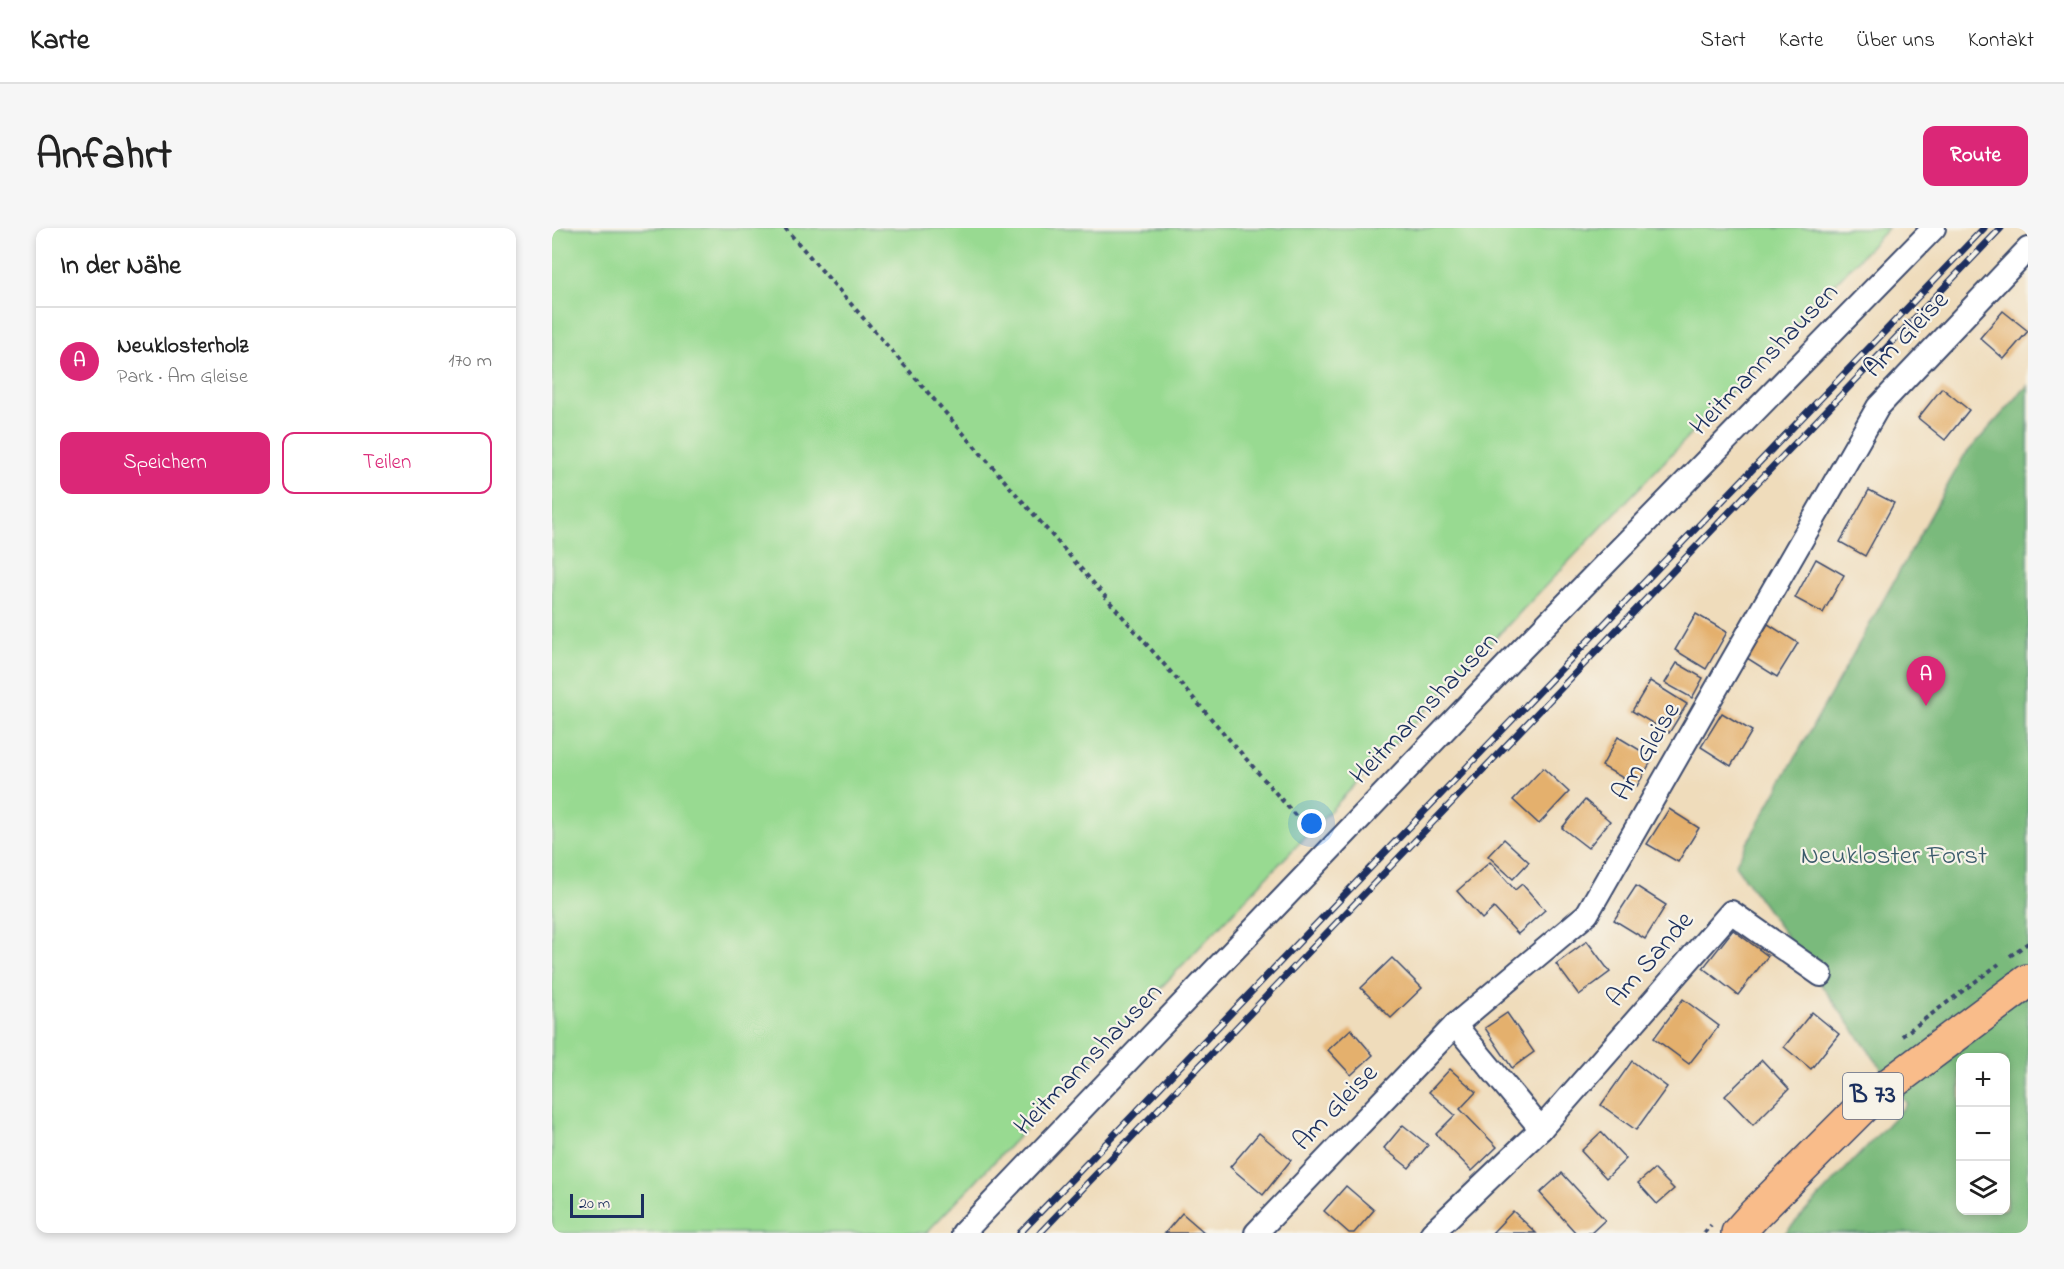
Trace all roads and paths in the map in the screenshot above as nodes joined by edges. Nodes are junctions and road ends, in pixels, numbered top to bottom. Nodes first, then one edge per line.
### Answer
1 (785, 228) edge
2 (1934, 228) edge
3 (2028, 249) edge
4 (1327, 852) junction
5 (1821, 975) dead end
6 (2028, 981) edge
7 (1455, 1025) junction
8 (1541, 1129) junction
9 (963, 1233) edge
10 (1256, 1233) edge
11 (1432, 1233) edge
12 (1738, 1233) edge

1 - 4 path
2 - 4 street, Heitmannshausen
3 - 7 street, Am Gleise
4 - 9 street, Heitmannshausen
5 - 8 street, Am Sande
6 - 12 main road, B 73
7 - 8 street
7 - 10 street, Am Gleise
8 - 11 street, Am Sande

